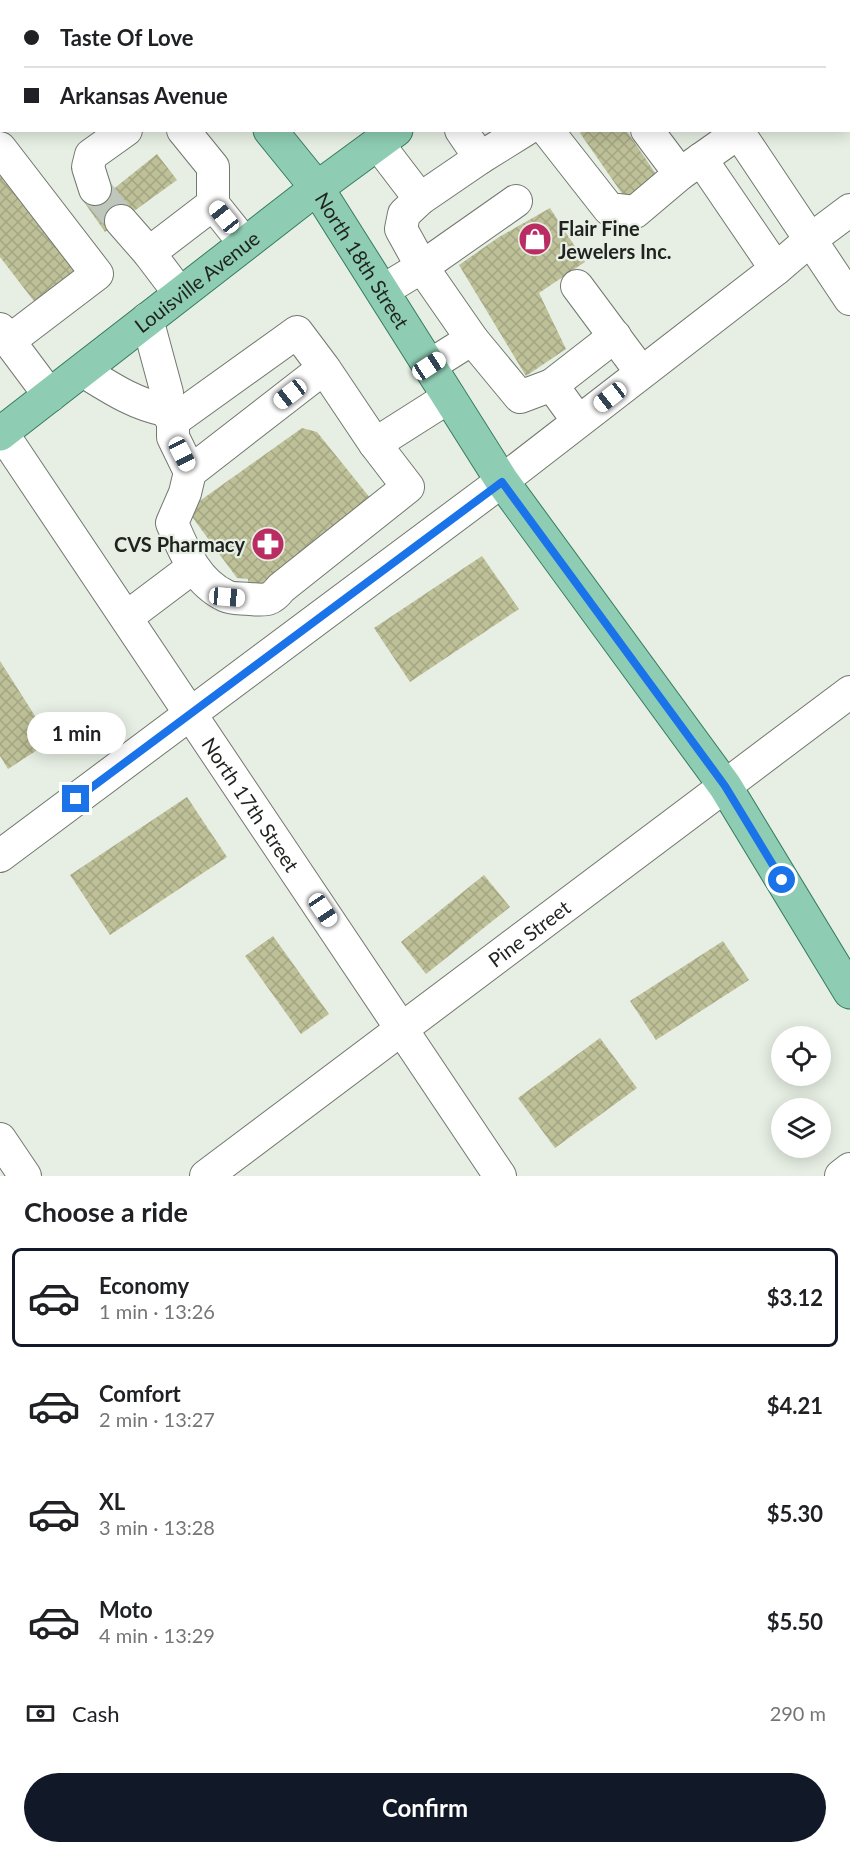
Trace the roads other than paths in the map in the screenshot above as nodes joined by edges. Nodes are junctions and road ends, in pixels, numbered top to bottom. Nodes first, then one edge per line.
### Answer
1 (123, 132) edge
2 (185, 132) edge
3 (272, 132) edge
4 (462, 132) edge
5 (522, 132) edge
6 (549, 132) edge
7 (649, 132) edge
8 (737, 132) edge
9 (387, 137) edge
10 (0, 148) edge
11 (480, 158) junction
12 (691, 166) junction
13 (317, 188) junction
14 (95, 189) tunnel mouth
15 (420, 199) junction
16 (516, 201) dead end
17 (213, 204) junction
18 (850, 210) edge
19 (120, 220) tunnel mouth
20 (810, 240) junction
21 (245, 244) junction
22 (149, 253) junction
23 (422, 267) junction
24 (776, 269) junction
25 (577, 286) dead end
26 (382, 291) junction
27 (180, 294) junction
28 (850, 299) edge
29 (147, 319) junction
30 (3, 335) edge
31 (615, 336) junction
32 (472, 339) junction
33 (429, 366) junction
34 (324, 368) junction
35 (83, 371) junction
36 (641, 372) junction
37 (552, 385) junction
38 (50, 396) junction
39 (449, 397) junction
40 (169, 415) junction
41 (578, 421) junction
42 (1, 433) edge
43 (375, 444) junction
44 (190, 472) junction
45 (502, 482) junction
46 (203, 578) junction
47 (265, 586) junction
48 (127, 617) junction
49 (300, 632) junction
50 (850, 692) edge
51 (191, 713) junction
52 (725, 786) junction
53 (0, 856) edge
54 (850, 992) edge
55 (402, 1028) junction
56 (0, 1139) edge
57 (850, 1169) edge
58 (25, 1176) edge
59 (206, 1176) edge
60 (500, 1176) edge
61 (841, 1176) edge

1 - 14 street
2 - 17 street
3 - 13 main road, North 18th Street
4 - 11 street
5 - 11 street
6 - 12 street
7 - 12 street
8 - 12 street
8 - 20 street
9 - 13 main road, Louisville Avenue
9 - 15 street
10 - 30 street
11 - 15 street
12 - 24 street
13 - 21 main road, Louisville Avenue
13 - 26 main road, North 18th Street
15 - 23 street
16 - 23 street
17 - 21 street
17 - 22 street
18 - 20 street
19 - 22 street
20 - 24 street
20 - 28 street
21 - 27 main road, Louisville Avenue
22 - 27 street
23 - 26 street
23 - 32 street
24 - 36 street
25 - 31 street
26 - 33 main road, North 18th Street
27 - 29 main road, Louisville Avenue
29 - 35 main road, Louisville Avenue
29 - 40 street
30 - 38 street
31 - 36 street
31 - 37 street
32 - 33 street
32 - 37 street
33 - 39 main road, North 18th Street
34 - 40 street
34 - 43 street
34 - 44 street
35 - 38 main road, Louisville Avenue
35 - 40 street
36 - 41 street
37 - 41 street
38 - 42 main road, Louisville Avenue
39 - 43 street
39 - 45 main road, North 18th Street
40 - 44 street
41 - 45 street
42 - 48 street, North 17th Street
43 - 47 street
44 - 46 street
45 - 49 street
45 - 52 main road, North 18th Street
46 - 47 street
46 - 48 street
47 - 49 street
48 - 51 street, North 17th Street
49 - 51 street
50 - 52 street, Pine Street
51 - 53 street
51 - 55 street, North 17th Street
52 - 54 main road, North 18th Street
52 - 55 street, Pine Street
55 - 59 street, Pine Street
55 - 60 street, North 17th Street
56 - 58 street
57 - 61 street

